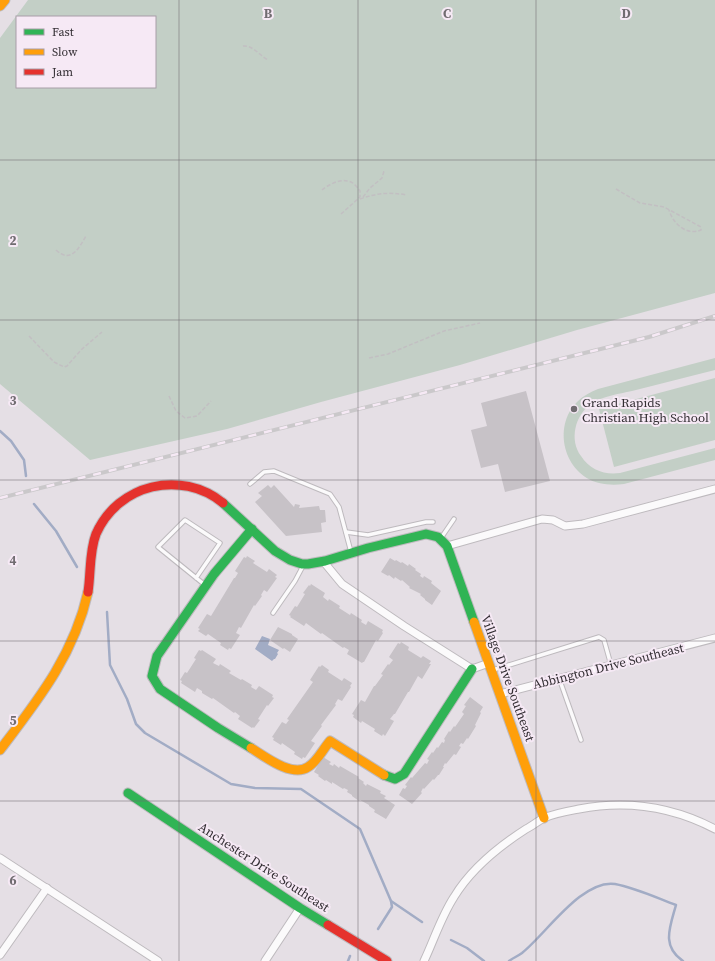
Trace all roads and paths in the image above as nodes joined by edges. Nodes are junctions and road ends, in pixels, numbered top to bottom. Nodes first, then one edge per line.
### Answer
1 (5, 0) edge
2 (0, 6) edge
3 (244, 46) dead end
4 (268, 60) dead end
5 (384, 171) dead end
6 (616, 189) dead end
7 (322, 190) dead end
8 (407, 195) dead end
9 (362, 198) junction
10 (359, 199) junction
11 (669, 210) junction
12 (341, 214) dead end
13 (86, 236) dead end
14 (56, 250) dead end
15 (480, 323) dead end
16 (102, 332) dead end
17 (29, 336) dead end
18 (369, 358) dead end
19 (169, 396) dead end
20 (211, 401) dead end
21 (250, 484) dead end
22 (715, 489) edge
23 (454, 519) dead end
24 (433, 522) dead end
25 (252, 530) junction
26 (346, 532) junction
27 (441, 538) junction
28 (447, 546) junction
29 (352, 553) junction
30 (323, 561) junction
31 (303, 565) junction
32 (196, 578) junction
33 (206, 586) junction
34 (273, 614) dead end
35 (715, 638) edge
36 (611, 665) junction
37 (490, 667) junction
38 (472, 669) junction
39 (560, 678) junction
40 (500, 694) junction
41 (581, 740) dead end
42 (0, 750) edge
43 (128, 793) dead end
44 (544, 818) junction
45 (715, 829) edge
46 (0, 858) edge
47 (47, 888) junction
48 (300, 908) junction
49 (0, 955) edge
50 (158, 961) edge
51 (264, 961) edge
52 (387, 961) edge
53 (424, 961) edge

1 - 2 street
3 - 4 path
5 - 9 path
6 - 11 path
7 - 10 path
8 - 9 path
9 - 10 path
10 - 12 path
11 - 11 path
13 - 14 path
15 - 18 path
16 - 17 path
19 - 20 path
21 - 26 lane
22 - 28 street
23 - 27 lane
24 - 26 lane
25 - 31 street
25 - 33 street
25 - 42 street
26 - 29 lane
27 - 28 street, Village Drive Southeast
27 - 29 street
28 - 37 street, Village Drive Southeast
29 - 30 street
30 - 31 street
30 - 38 street
31 - 34 lane
32 - 32 lane
32 - 33 lane
33 - 38 street
35 - 36 street, Abbington Drive Southeast
36 - 37 lane
36 - 39 street, Abbington Drive Southeast
37 - 38 street
37 - 40 street, Village Drive Southeast
39 - 40 street, Abbington Drive Southeast
39 - 41 lane
40 - 44 street, Village Drive Southeast
43 - 48 street, Anchester Drive Southeast
44 - 45 street
44 - 53 street
46 - 47 street
47 - 49 street
47 - 50 street
48 - 51 street
48 - 52 street, Anchester Drive Southeast

